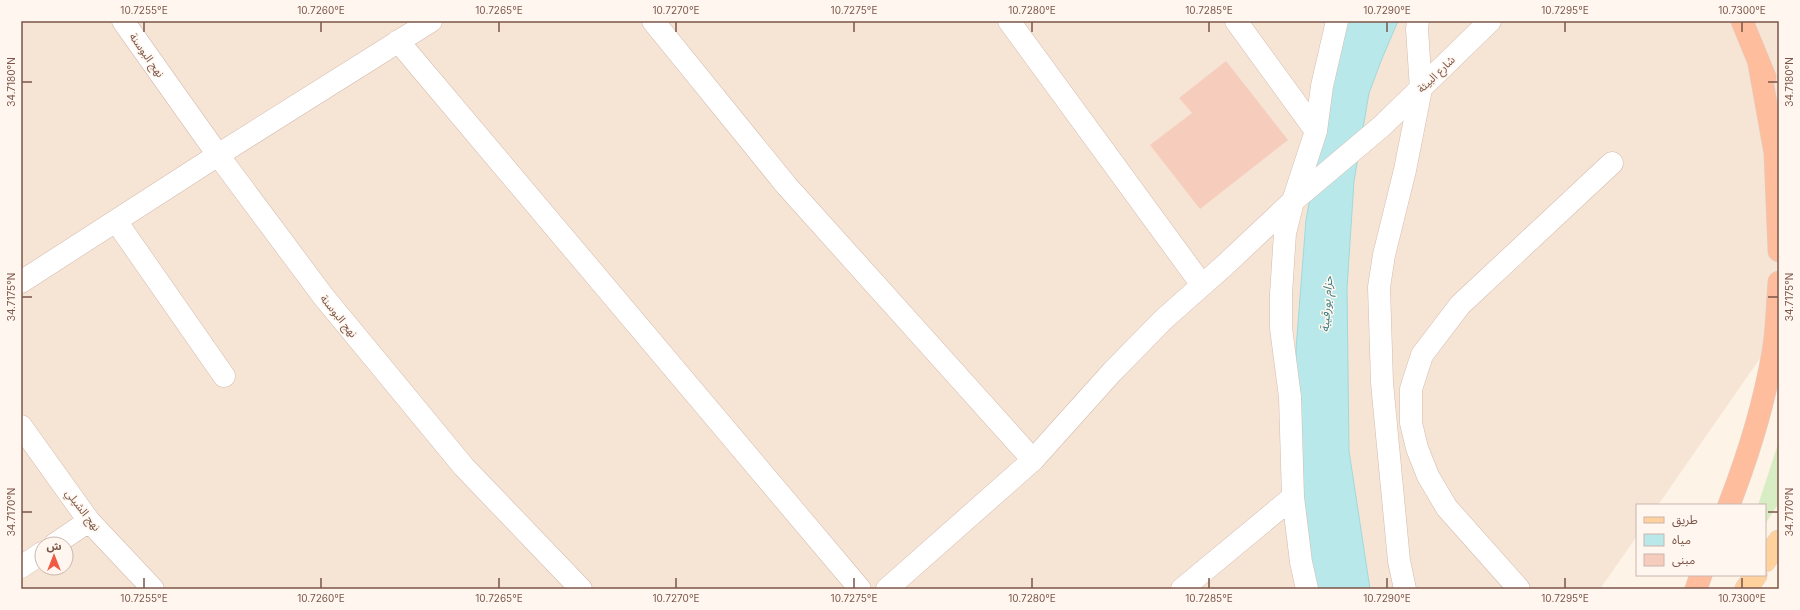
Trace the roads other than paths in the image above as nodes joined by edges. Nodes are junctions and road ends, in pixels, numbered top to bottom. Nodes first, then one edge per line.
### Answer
1 (123, 21) edge
2 (653, 21) edge
3 (1009, 21) edge
4 (1236, 21) edge
5 (1337, 21) edge
6 (1418, 21) edge
7 (1490, 21) edge
8 (1742, 21) edge
9 (427, 22) edge
10 (398, 41) junction
11 (1759, 64) junction
12 (1421, 89) junction
13 (1779, 111) edge
14 (1316, 131) junction
15 (218, 155) junction
16 (1612, 163) dead end
17 (1298, 197) junction
18 (116, 221) junction
19 (1779, 251) edge
20 (21, 282) edge
21 (1779, 282) edge
22 (1202, 285) junction
23 (224, 376) dead end
24 (21, 426) edge
25 (1033, 460) junction
26 (1293, 497) junction
27 (1729, 504) edge
28 (89, 521) junction
29 (67, 536) edge
30 (1779, 541) edge
31 (34, 558) edge
32 (1766, 560) edge
33 (21, 567) edge
34 (1701, 576) edge
35 (1755, 576) edge
36 (153, 589) edge
37 (581, 589) edge
38 (860, 589) edge
39 (887, 589) edge
40 (1182, 589) edge
41 (1307, 589) edge
42 (1405, 589) edge
43 (1519, 589) edge
44 (1696, 589) edge
45 (1746, 589) edge

1 - 15 street, نهج البوسنة
2 - 25 street
3 - 22 street
4 - 14 street
5 - 14 street
6 - 12 street
7 - 12 street, شارع البيئة
8 - 11 highway
9 - 10 street
10 - 15 street
10 - 38 street
11 - 13 highway
11 - 19 highway
12 - 17 street, شارع البيئة
12 - 42 street
14 - 17 street
15 - 18 street
15 - 37 street, نهج البوسنة
16 - 43 street
17 - 22 street, شارع البيئة
17 - 26 street
18 - 20 street
18 - 23 street
21 - 27 highway
22 - 25 street, شارع البيئة
24 - 28 street, نهج الشيلي
25 - 39 street, شارع البيئة
26 - 40 street
26 - 41 street
28 - 29 street
28 - 36 street, نهج الشيلي
30 - 32 main road
31 - 33 street
34 - 44 highway
35 - 45 main road

